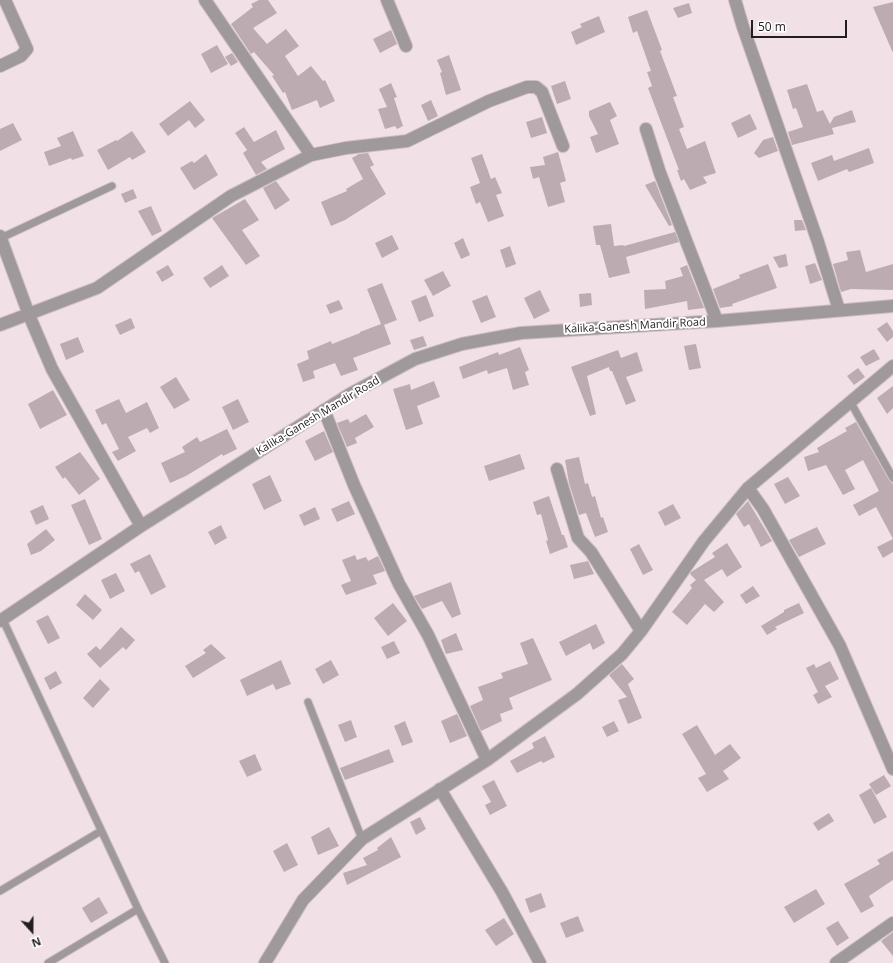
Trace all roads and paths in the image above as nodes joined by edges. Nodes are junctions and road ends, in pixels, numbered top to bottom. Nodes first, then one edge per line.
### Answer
1 (5, 0) edge
2 (205, 0) edge
3 (387, 0) edge
4 (735, 0) edge
5 (406, 46) dead end
6 (0, 66) edge
7 (646, 129) dead end
8 (563, 146) dead end
9 (311, 155) junction
10 (112, 186) dead end
11 (0, 237) edge
12 (893, 306) edge
13 (838, 310) junction
14 (28, 315) junction
15 (717, 321) junction
16 (0, 326) edge
17 (893, 366) edge
18 (851, 403) junction
19 (324, 410) junction
20 (557, 469) dead end
21 (893, 478) edge
22 (748, 488) junction
23 (141, 526) junction
24 (1, 621) edge
25 (640, 631) junction
26 (308, 702) dead end
27 (487, 760) junction
28 (893, 769) edge
29 (440, 789) junction
30 (101, 831) junction
31 (362, 839) junction
32 (0, 891) edge
33 (138, 909) junction
34 (893, 923) edge
35 (48, 963) edge
36 (165, 963) edge
37 (265, 963) edge
38 (540, 963) edge
39 (836, 963) edge

1 - 6 street
2 - 9 street
3 - 5 street
4 - 13 street
7 - 15 street
8 - 9 street
9 - 14 street
10 - 11 lane
11 - 14 street
12 - 13 street, Kalika-Ganesh Mandir Road
13 - 15 street, Kalika-Ganesh Mandir Road
14 - 16 street
14 - 23 street
15 - 19 street, Kalika-Ganesh Mandir Road
17 - 18 street
18 - 21 lane
18 - 22 street
19 - 23 street, Kalika-Ganesh Mandir Road
19 - 27 street
20 - 25 street
22 - 25 street
22 - 28 street
23 - 24 street, Kalika-Ganesh Mandir Road
24 - 30 lane
25 - 27 street
26 - 31 lane
27 - 29 street
29 - 31 street
29 - 38 street
30 - 32 lane
30 - 33 lane
31 - 37 street
33 - 35 lane
33 - 36 lane
34 - 39 street

